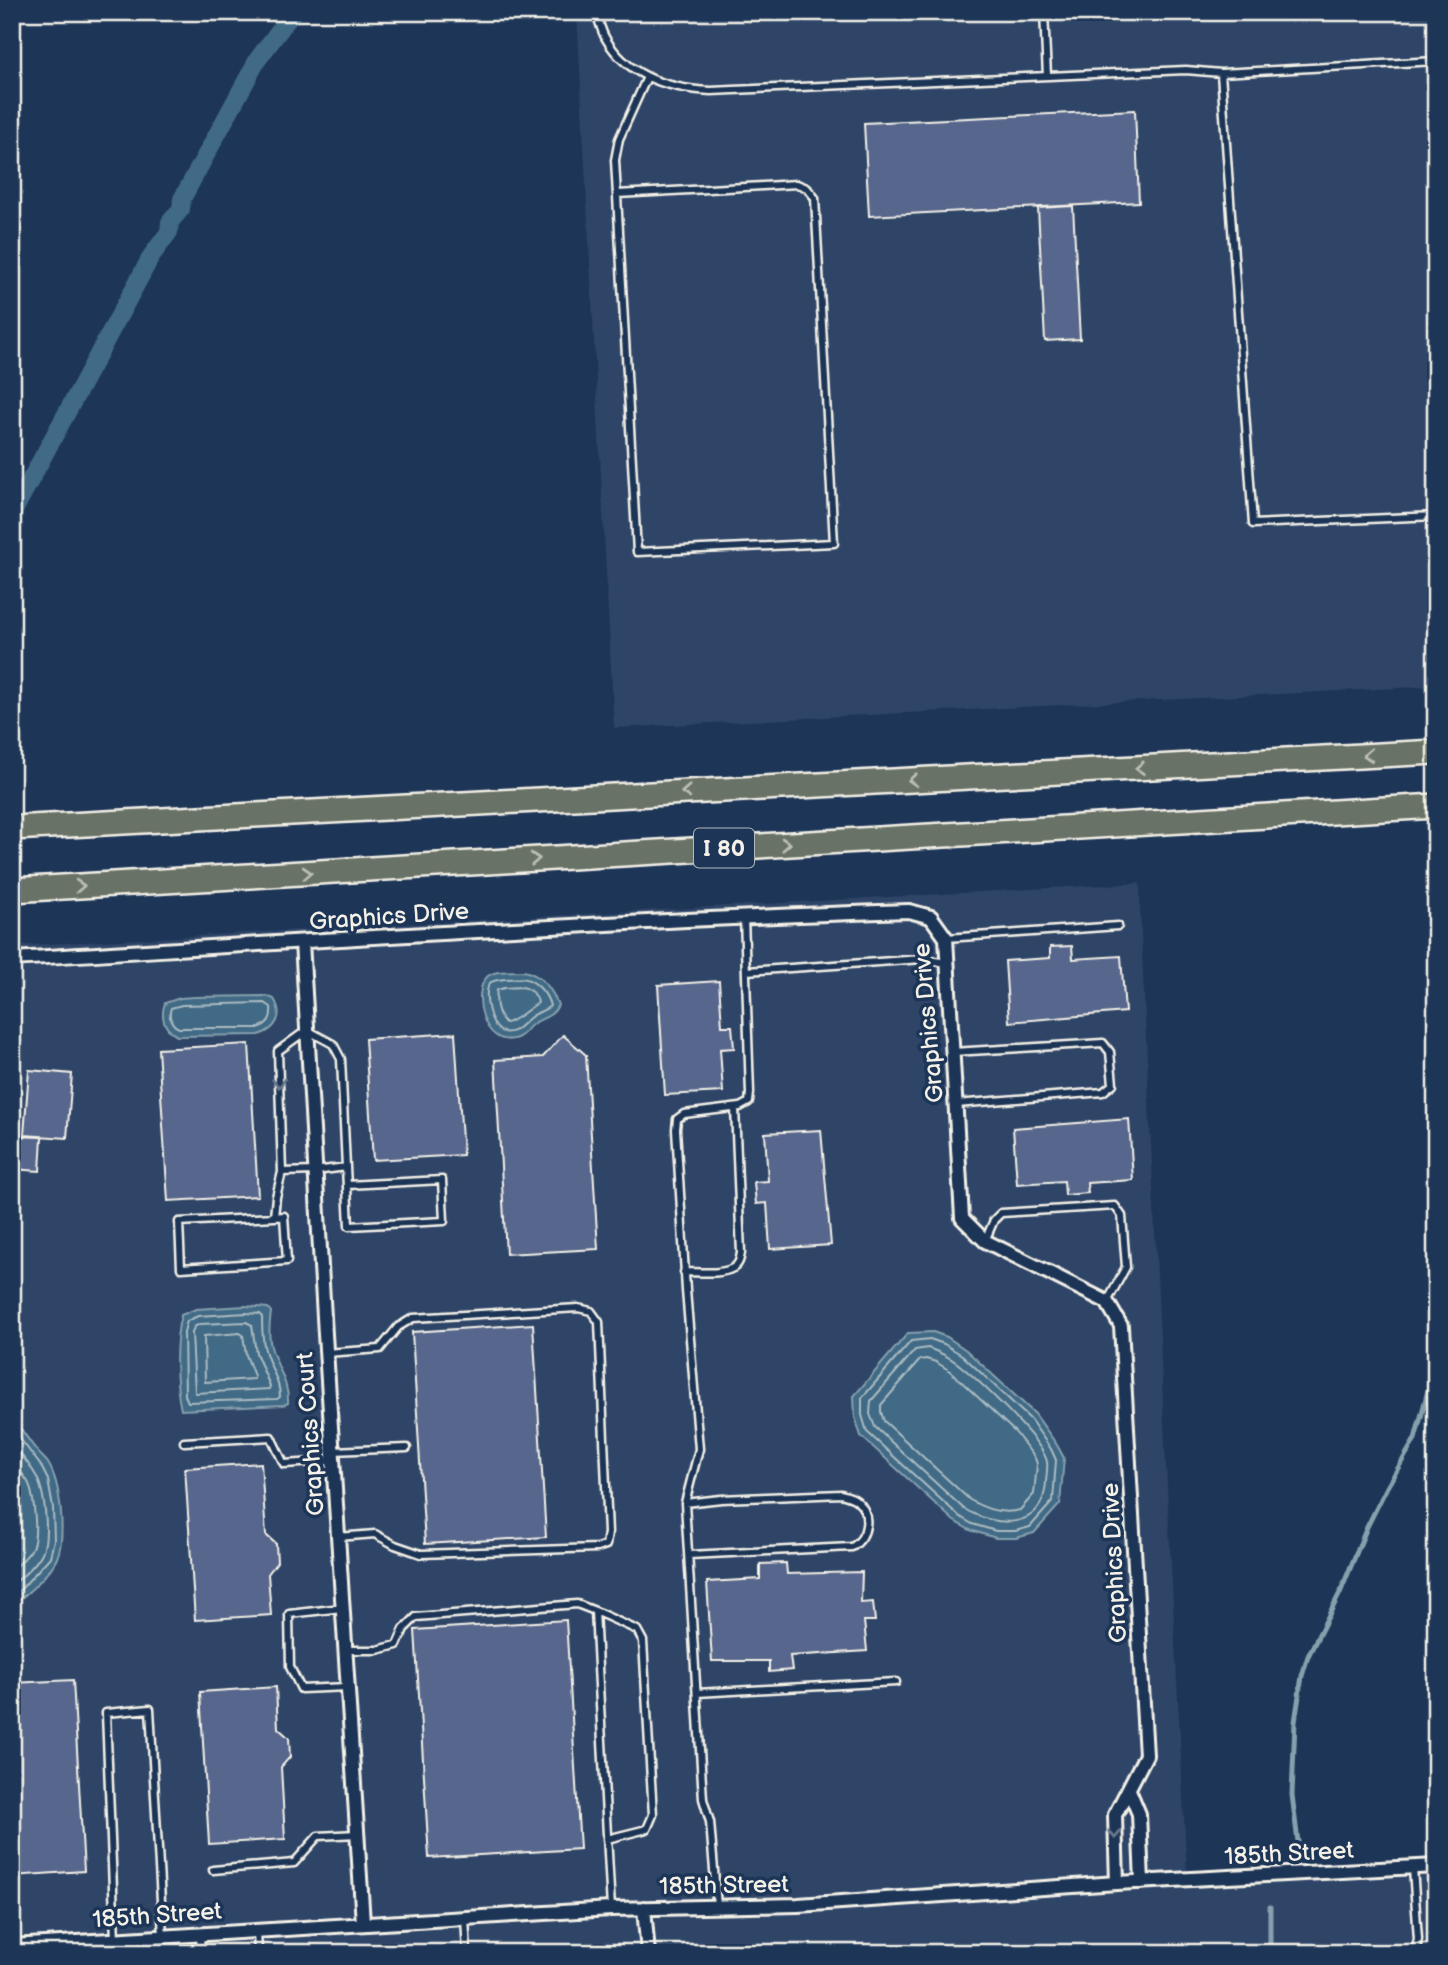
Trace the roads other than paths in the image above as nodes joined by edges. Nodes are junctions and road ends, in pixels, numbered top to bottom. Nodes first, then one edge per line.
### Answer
1 (596, 12) edge
2 (1044, 12) edge
3 (1436, 61) edge
4 (1222, 73) junction
5 (1047, 76) junction
6 (647, 78) junction
7 (617, 194) junction
8 (1436, 516) edge
9 (1436, 751) edge
10 (1436, 806) edge
11 (12, 828) edge
12 (12, 890) edge
13 (744, 917) junction
14 (1118, 926) dead end
15 (946, 938) junction
16 (302, 942) junction
17 (12, 959) edge
18 (947, 963) junction
19 (746, 971) junction
20 (307, 1030) junction
21 (953, 1052) junction
22 (956, 1104) junction
23 (735, 1108) junction
24 (346, 1167) junction
25 (315, 1171) junction
26 (282, 1172) junction
27 (347, 1185) junction
28 (274, 1216) junction
29 (985, 1241) junction
30 (684, 1272) junction
31 (1107, 1302) junction
32 (326, 1353) junction
33 (184, 1442) dead end
34 (407, 1448) dead end
35 (333, 1456) junction
36 (685, 1503) junction
37 (338, 1537) junction
38 (689, 1555) junction
39 (342, 1608) junction
40 (595, 1611) junction
41 (345, 1650) junction
42 (896, 1682) dead end
43 (348, 1687) junction
44 (697, 1693) junction
45 (1129, 1790) junction
46 (357, 1835) junction
47 (607, 1839) junction
48 (1436, 1866) edge
49 (1413, 1867) junction
50 (212, 1870) dead end
51 (1142, 1882) junction
52 (1117, 1883) junction
53 (717, 1906) junction
54 (644, 1908) junction
55 (611, 1909) junction
56 (465, 1918) junction
57 (363, 1923) junction
58 (257, 1930) junction
59 (200, 1934) junction
60 (163, 1936) junction
61 (115, 1939) junction
62 (12, 1946) edge
63 (201, 1953) edge
64 (258, 1953) edge
65 (467, 1953) edge
66 (648, 1953) edge
67 (1415, 1953) edge

1 - 6 lane
2 - 5 lane
3 - 4 lane
4 - 5 lane
4 - 8 lane
5 - 6 lane
6 - 7 lane
7 - 7 lane
9 -> 11 highway, I 80
12 -> 10 highway, I 80
13 - 15 street, Graphics Drive
13 - 16 street, Graphics Drive
13 - 19 lane
14 - 15 lane
15 - 18 street, Graphics Drive
16 - 17 street, Graphics Drive
16 - 20 street, Graphics Court
18 - 19 lane
18 - 21 street, Graphics Drive
19 - 23 lane
20 - 24 lane
20 - 25 street, Graphics Court
20 -> 26 lane
21 - 22 street, Graphics Drive
21 - 22 lane
22 - 29 street, Graphics Drive
23 - 30 lane
23 - 30 lane
24 - 25 lane
24 - 27 lane
25 - 26 lane
25 - 32 street, Graphics Court
26 - 28 lane
27 - 27 lane
28 - 28 lane
29 - 31 street, Graphics Drive
29 - 31 lane
30 - 36 lane
31 - 45 street, Graphics Drive
32 - 35 street, Graphics Court
32 - 37 lane
33 - 35 lane
34 - 35 lane
35 - 37 street, Graphics Court
36 - 38 lane
36 - 38 lane
37 - 39 street, Graphics Court
38 - 44 lane
39 - 41 street, Graphics Court
39 - 43 lane
40 - 41 lane
40 - 47 lane
40 - 47 lane
41 - 43 street, Graphics Court
42 - 44 lane
43 - 46 street, Graphics Court
44 - 53 lane
45 - 51 street
45 -> 52 street, Graphics Drive
46 - 50 lane
46 - 57 street, Graphics Court
47 - 55 lane
48 - 49 street, 185th Street
49 - 51 street, 185th Street
49 - 67 lane
51 - 52 street, 185th Street
52 - 53 street, 185th Street
53 - 54 street, 185th Street
54 - 55 street, 185th Street
54 - 66 street
55 - 56 street, 185th Street
56 - 57 street, 185th Street
56 - 65 lane
57 - 58 street, 185th Street
58 - 59 street, 185th Street
58 - 64 lane
59 - 60 street, 185th Street
59 - 63 lane
60 - 61 street, 185th Street
60 - 61 lane
61 - 62 street, 185th Street

